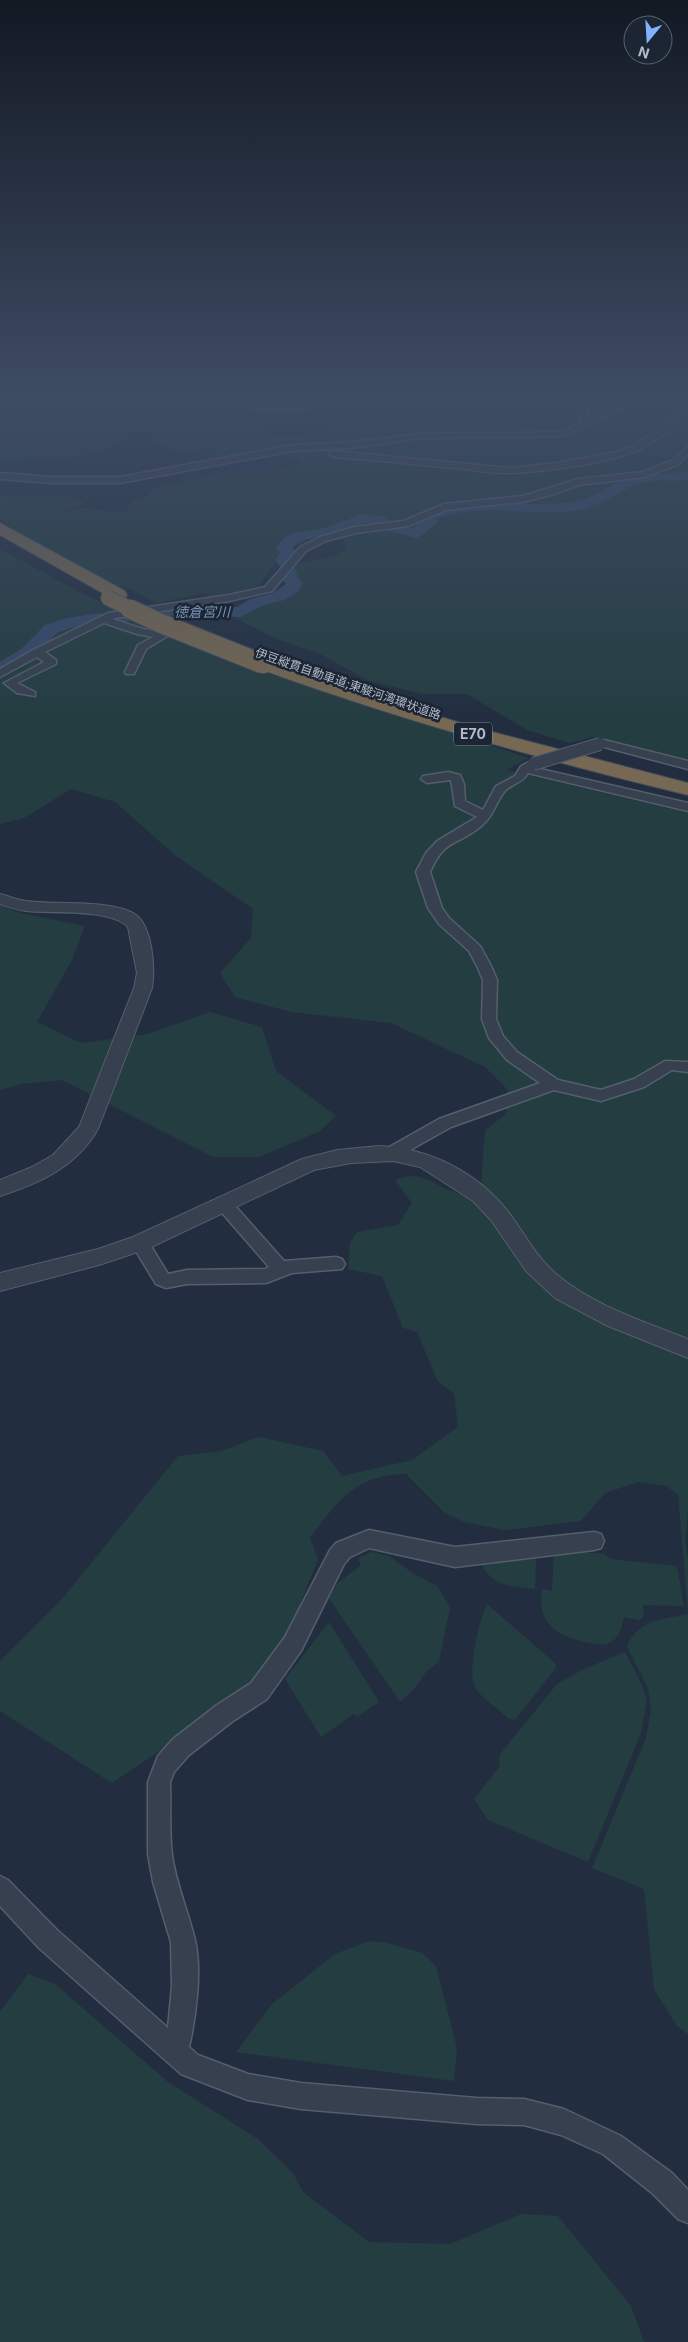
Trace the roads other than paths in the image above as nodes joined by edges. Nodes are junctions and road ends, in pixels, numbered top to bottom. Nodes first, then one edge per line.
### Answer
1 (490, 502) edge
2 (0, 528) edge
3 (0, 539) edge
4 (113, 596) junction
5 (103, 619) junction
6 (37, 652) junction
7 (268, 662) junction
8 (130, 672) dead end
9 (0, 674) edge
10 (31, 694) dead end
11 (600, 744) joint
12 (688, 765) edge
13 (529, 767) junction
14 (427, 779) dead end
15 (688, 779) edge
16 (688, 789) edge
17 (688, 807) edge
18 (485, 816) junction
19 (0, 898) edge
20 (688, 1067) edge
21 (553, 1084) junction
22 (390, 1154) junction
23 (0, 1188) edge
24 (223, 1203) junction
25 (140, 1243) junction
26 (336, 1264) dead end
27 (281, 1269) junction
28 (0, 1282) edge
29 (688, 1349) edge
30 (594, 1541) dead end
31 (0, 1888) edge
32 (175, 2050) junction
33 (688, 2209) edge

1 - 5 street
2 - 4 highway, 伊豆縦貫自動車道;東駿河湾環状道路 / E70
3 - 4 highway, 伊豆縦貫自動車道;東駿河湾環状道路 / E70
4 - 7 highway, 伊豆縦貫自動車道;東駿河湾環状道路 / E70, bridge
5 - 6 street
5 - 8 street
6 - 9 street
6 - 10 street
7 - 15 highway, 伊豆縦貫自動車道;東駿河湾環状道路 / E70
7 - 16 highway, 伊豆縦貫自動車道;東駿河湾環状道路 / E70
11 - 12 street
11 - 13 street, bridge
13 - 17 street
13 - 18 street
14 - 18 street
18 - 21 street
19 - 23 street
20 - 21 street
21 - 22 street
22 - 24 street
22 - 29 street
24 - 25 street
24 - 27 street
25 - 27 street
25 - 28 street
26 - 27 street
30 - 32 street
31 - 32 street
32 - 33 street

